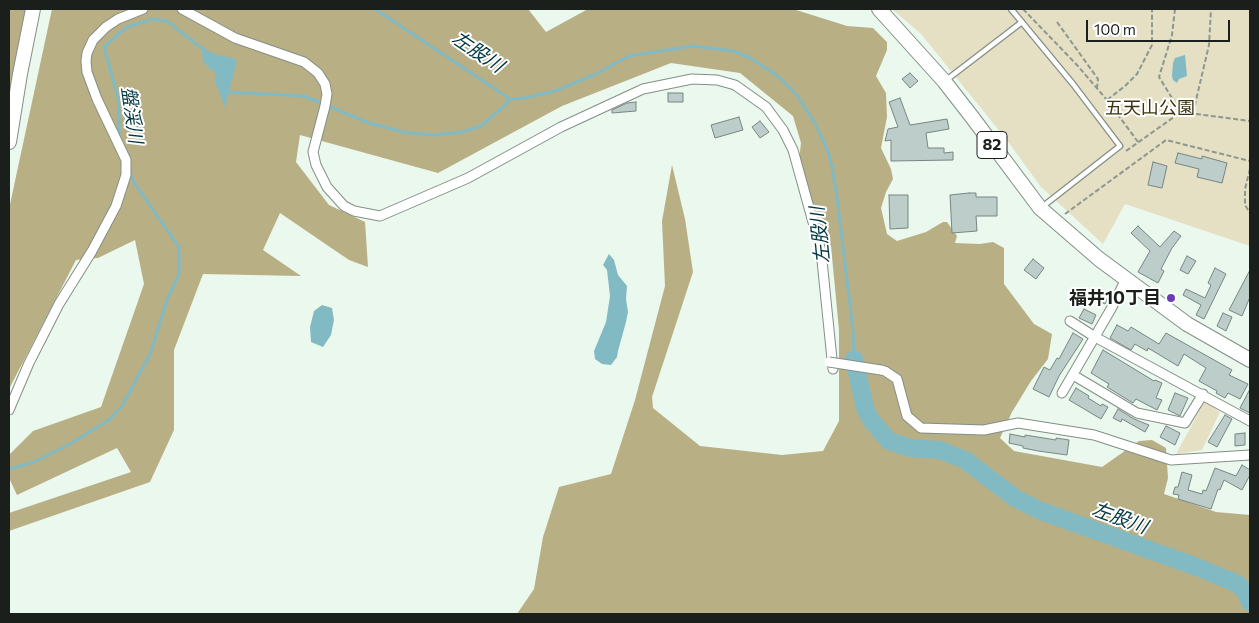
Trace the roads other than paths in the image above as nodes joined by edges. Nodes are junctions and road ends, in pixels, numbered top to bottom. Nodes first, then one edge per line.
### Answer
1 (33, 9) edge
2 (143, 9) edge
3 (182, 9) edge
4 (879, 9) edge
5 (1011, 9) edge
6 (1022, 22) junction
7 (944, 82) junction
8 (9, 142) edge
9 (1040, 208) junction
10 (1126, 279) junction
11 (1070, 321) dead end
12 (1095, 337) junction
13 (1250, 360) edge
14 (1073, 375) junction
15 (1062, 393) dead end
16 (1203, 394) junction
17 (9, 410) edge
18 (1250, 421) edge
19 (1250, 455) edge

1 - 8 main road
2 - 17 street
3 - 19 street, bridge
4 - 7 main road, 82
5 - 6 lane
6 - 7 lane
6 - 9 lane
7 - 9 main road, 82
9 - 10 main road, 82
10 - 12 street
10 - 13 main road, 82
11 - 12 street
12 - 14 street
12 - 16 street
14 - 15 street
14 - 16 street
16 - 18 street

